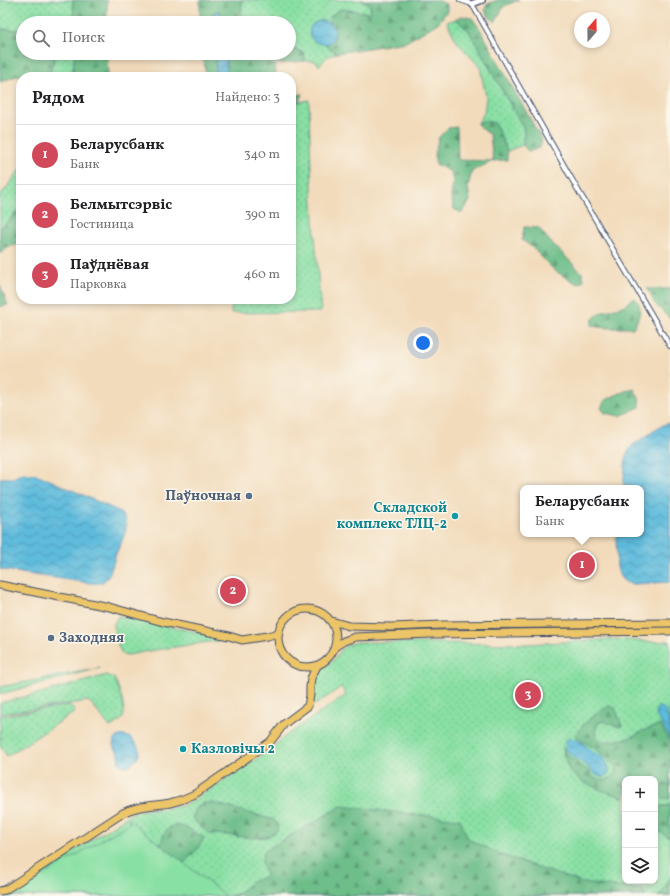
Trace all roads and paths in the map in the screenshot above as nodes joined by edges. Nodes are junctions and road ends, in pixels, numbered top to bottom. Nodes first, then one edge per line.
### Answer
1 (460, 0) edge
2 (482, 0) edge
3 (472, 4) junction
4 (670, 346) edge
5 (0, 585) edge
6 (331, 621) junction
7 (670, 623) edge
8 (670, 631) edge
9 (278, 633) junction
10 (336, 646) junction
11 (317, 666) junction
12 (0, 891) edge

1 - 3 street
2 - 3 street
3 - 4 street
5 - 9 highway
6 - 7 highway
6 - 9 highway
6 - 10 highway
8 - 10 highway
9 - 11 highway
10 - 11 highway
11 - 12 highway

